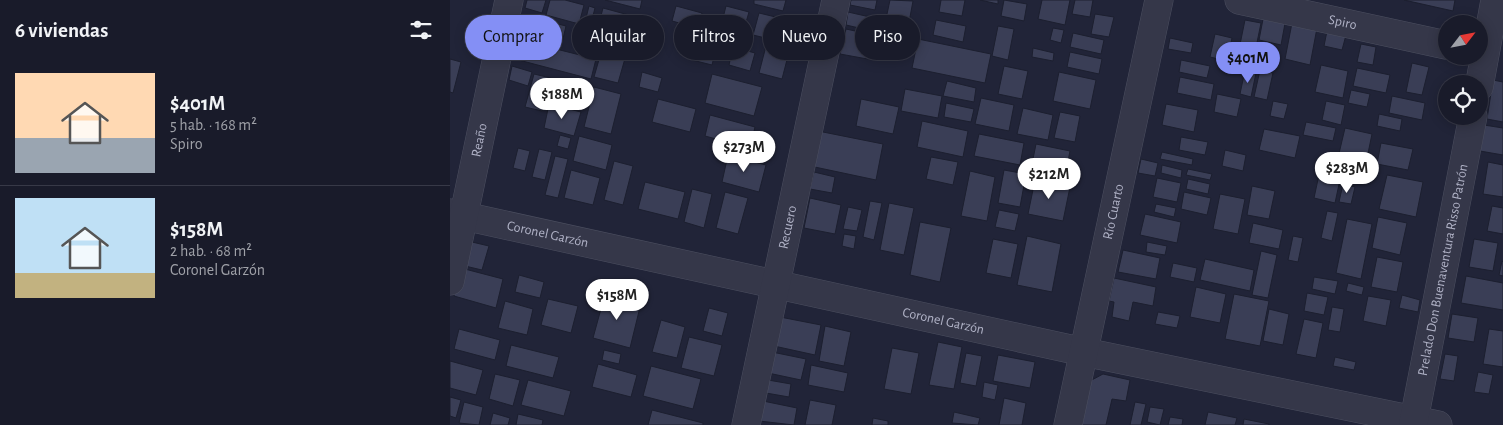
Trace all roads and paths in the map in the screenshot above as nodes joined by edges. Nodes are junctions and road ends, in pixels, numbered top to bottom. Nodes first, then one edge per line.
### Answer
1 (509, 0) edge
2 (836, 0) edge
3 (1159, 0) edge
4 (1239, 0) edge
5 (1496, 0) edge
6 (1438, 43) edge
7 (1489, 55) edge
8 (1483, 75) edge
9 (1472, 125) edge
10 (457, 215) edge
11 (450, 281) edge
12 (777, 286) junction
13 (1084, 352) junction
14 (1422, 423) edge
15 (746, 425) edge
16 (1068, 425) edge

1 - 10 street, Reaño
2 - 12 street, Recuero
3 - 13 street, Río Cuarto
4 - 6 street, Spiro
5 - 7 street
7 - 8 street
9 - 14 street, Prelado Don Buenaventura Risso Patrón
10 - 11 street, Reaño
10 - 12 street, Coronel Garzón
12 - 13 street, Coronel Garzón
12 - 15 street, Recuero
13 - 14 street, Coronel Garzón
13 - 16 street, Río Cuarto

